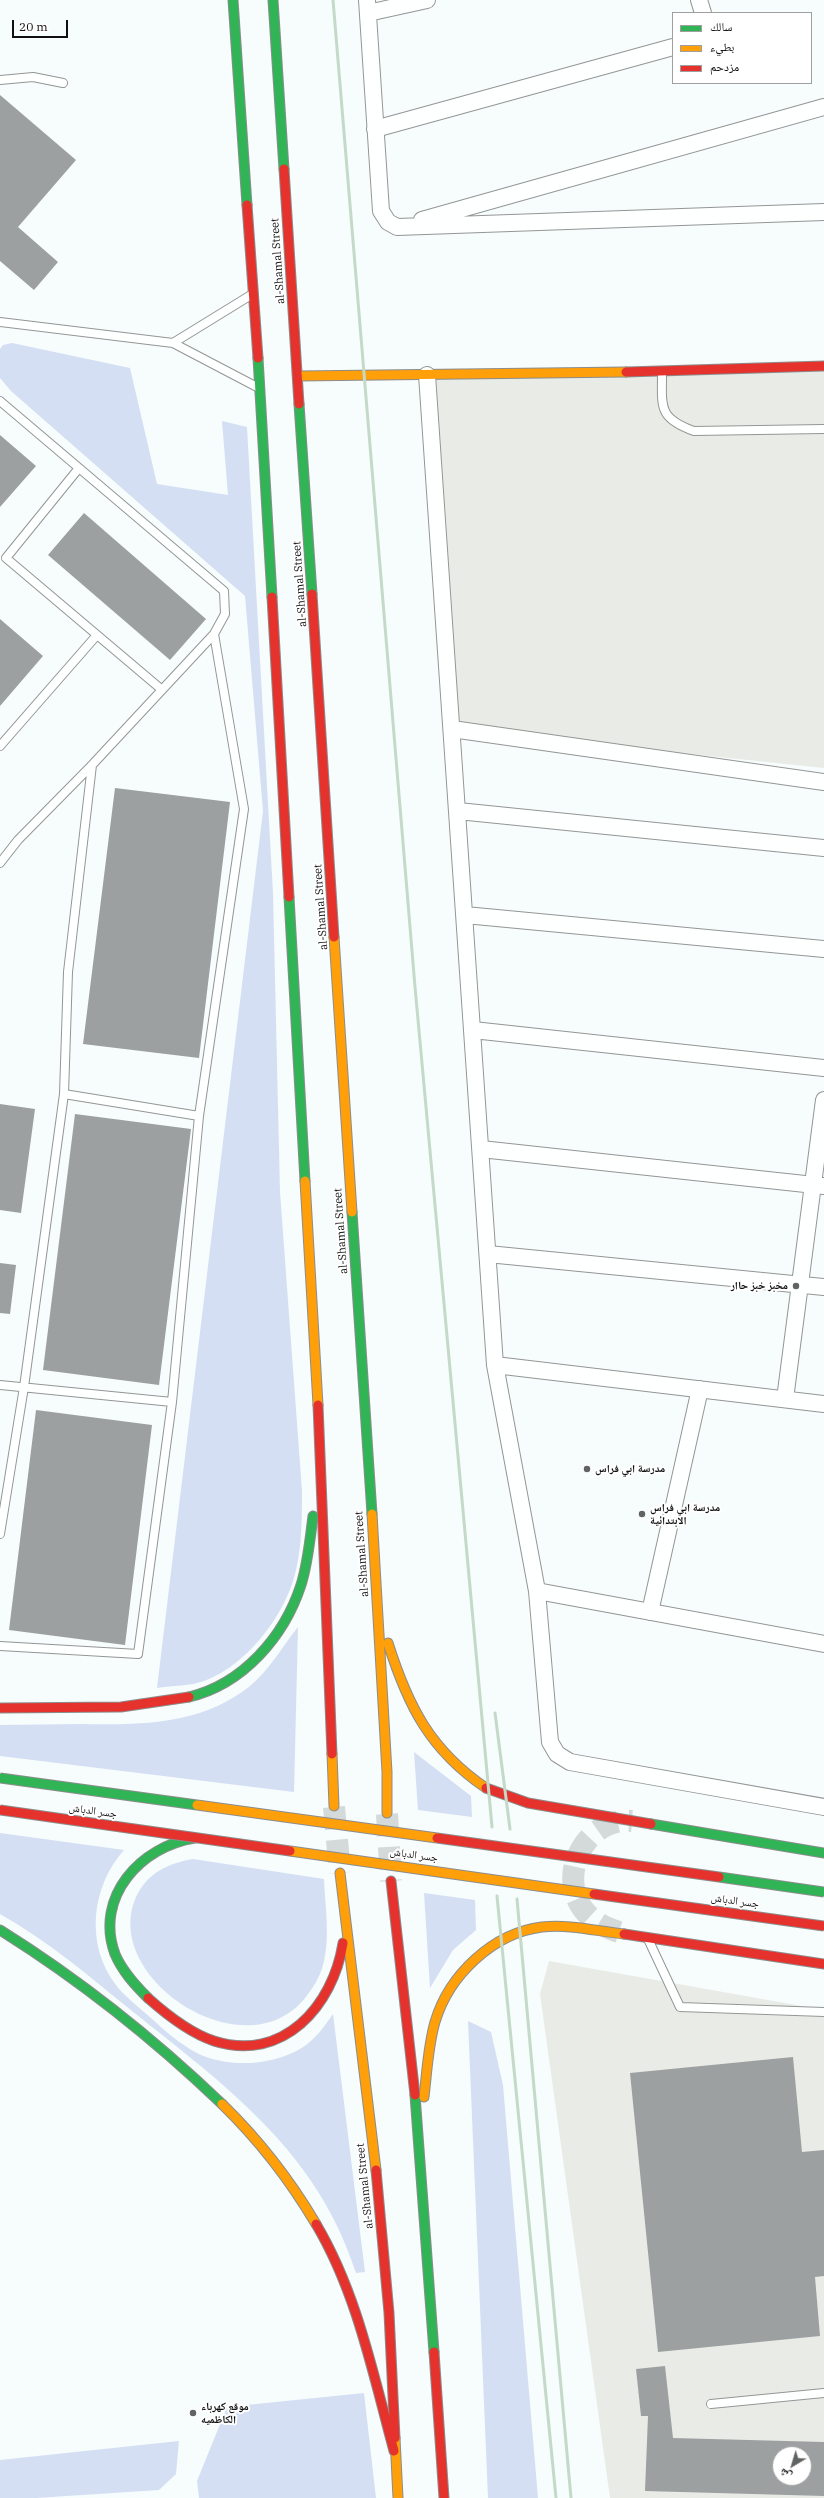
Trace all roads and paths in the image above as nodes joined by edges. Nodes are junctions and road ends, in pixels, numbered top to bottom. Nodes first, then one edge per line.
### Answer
1 (233, 0) edge
2 (273, 0) edge
3 (427, 0) edge
4 (700, 0) edge
5 (367, 7) edge
6 (702, 12) edge
7 (672, 47) edge
8 (0, 80) edge
9 (63, 83) dead end
10 (824, 107) edge
11 (375, 128) junction
12 (824, 212) edge
13 (397, 227) junction
14 (254, 293) junction
15 (0, 322) edge
16 (173, 343) junction
17 (824, 366) edge
18 (662, 372) junction
19 (427, 375) junction
20 (298, 376) junction
21 (260, 388) junction
22 (0, 401) edge
23 (824, 429) edge
24 (79, 468) junction
25 (214, 634) junction
26 (97, 635) junction
27 (161, 689) junction
28 (452, 729) junction
29 (0, 746) edge
30 (92, 765) junction
31 (824, 782) edge
32 (458, 811) junction
33 (824, 848) edge
34 (0, 863) edge
35 (465, 915) junction
36 (824, 949) edge
37 (473, 1030) junction
38 (824, 1068) edge
39 (64, 1094) junction
40 (824, 1100) edge
41 (199, 1116) junction
42 (481, 1150) junction
43 (818, 1186) edge
44 (488, 1254) junction
45 (800, 1285) junction
46 (824, 1287) edge
47 (495, 1365) junction
48 (0, 1385) edge
49 (24, 1387) junction
50 (700, 1389) junction
51 (785, 1399) junction
52 (172, 1402) junction
53 (824, 1404) edge
54 (320, 1437) junction
55 (0, 1534) edge
56 (537, 1591) junction
57 (378, 1606) junction
58 (650, 1612) junction
59 (823, 1640) edge
60 (0, 1646) edge
61 (0, 1708) edge
62 (0, 1778) edge
63 (334, 1806) tunnel mouth
64 (824, 1807) edge
65 (0, 1810) edge
66 (387, 1813) tunnel mouth
67 (198, 1838) junction
68 (824, 1853) edge
69 (340, 1873) tunnel mouth
70 (391, 1881) tunnel mouth
71 (824, 1892) edge
72 (345, 1919) junction
73 (824, 1926) edge
74 (0, 1930) edge
75 (647, 1936) junction
76 (824, 1964) edge
77 (824, 2012) edge
78 (420, 2144) junction
79 (824, 2393) edge
80 (711, 2404) dead end
81 (394, 2451) junction
82 (398, 2498) edge
83 (444, 2498) edge

1 - 14 main road
2 - 20 main road, al-Shamal Street
3 - 5 street
4 - 6 street
5 - 11 street
7 - 11 street
8 - 9 lane
10 - 13 street
11 - 13 street
12 - 13 street
14 - 16 lane
14 - 21 main road
15 - 16 lane
16 - 21 lane
17 - 18 main road
18 - 19 main road
18 - 23 lane
19 - 20 main road
19 - 28 street
20 - 57 main road, al-Shamal Street
21 - 54 main road
22 - 24 lane
24 - 25 lane
24 - 26 lane
25 - 27 lane
25 - 41 lane
26 - 27 lane
26 - 29 lane
27 - 30 lane
28 - 31 street
28 - 32 street
30 - 34 lane
30 - 39 lane
32 - 33 street
32 - 35 street
35 - 36 street
35 - 37 street
37 - 38 street
37 - 42 street
39 - 41 lane
39 - 49 lane
40 - 43 street
41 - 52 lane
42 - 43 street
42 - 44 street
43 - 45 street
44 - 45 street
44 - 47 street
45 - 46 street
45 - 51 street
47 - 50 street
47 - 56 street
48 - 49 lane
49 - 52 lane
49 - 55 lane
50 - 51 street
50 - 58 street
51 - 53 street
52 - 60 lane
54 - 61 main road
54 - 63 main road
56 - 58 street
56 - 64 street
57 - 66 main road, al-Shamal Street
57 - 68 main road
58 - 59 street
62 - 71 main road, جسر الدباش, bridge
65 - 67 main road, جسر الدباش, bridge
67 - 72 main road, bridge
67 - 73 main road, جسر الدباش, bridge
69 - 72 main road, al-Shamal Street
70 - 78 main road
72 - 81 main road, al-Shamal Street
74 - 81 main road
75 - 76 main road
75 - 77 lane
75 - 78 main road
78 - 83 main road
79 - 80 lane
81 - 82 main road, al-Shamal Street

